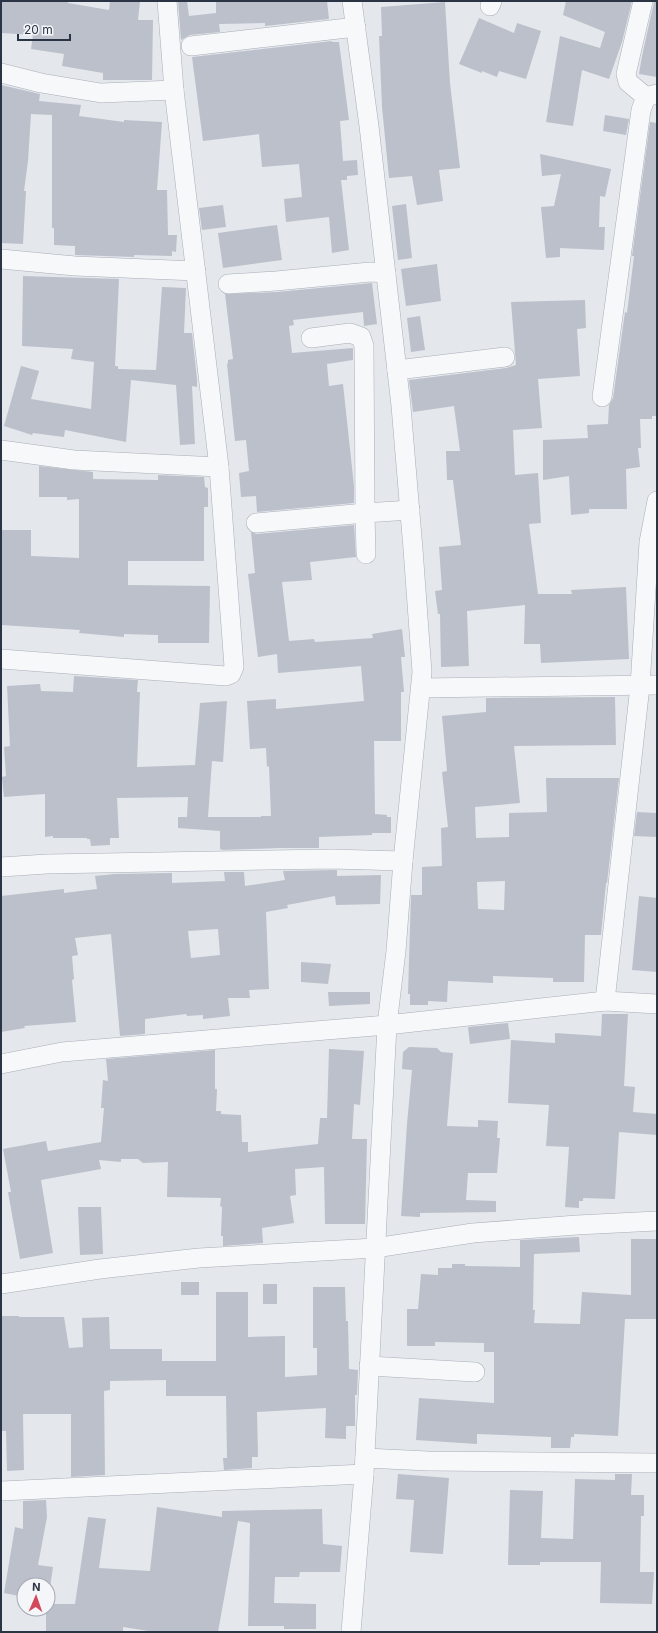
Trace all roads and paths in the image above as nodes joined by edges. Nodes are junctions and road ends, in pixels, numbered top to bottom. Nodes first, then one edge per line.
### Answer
1 (167, 1) edge
2 (352, 1) edge
3 (643, 1) edge
4 (356, 27) junction
5 (191, 46) dead end
6 (1, 73) edge
7 (174, 90) junction
8 (652, 96) edge
9 (1, 259) edge
10 (196, 271) junction
11 (386, 273) junction
12 (228, 284) dead end
13 (311, 338) dead end
14 (505, 357) dead end
15 (397, 370) junction
16 (602, 397) dead end
17 (1, 450) edge
18 (219, 467) junction
19 (657, 502) edge
20 (410, 510) junction
21 (365, 513) junction
22 (256, 522) dead end
23 (366, 554) dead end
24 (1, 659) edge
25 (648, 685) edge
26 (421, 688) junction
27 (403, 861) junction
28 (1, 867) edge
29 (605, 1001) junction
30 (657, 1004) edge
31 (386, 1025) junction
32 (1, 1064) edge
33 (657, 1221) edge
34 (375, 1248) junction
35 (1, 1284) edge
36 (369, 1366) junction
37 (475, 1372) dead end
38 (657, 1463) edge
39 (364, 1466) junction
40 (1, 1491) edge
41 (351, 1632) edge

1 - 7 street
2 - 4 street
3 - 8 street
4 - 5 street
4 - 11 street
6 - 7 street
7 - 10 street
8 - 16 street
9 - 10 street
10 - 18 street
11 - 12 street
11 - 15 street
13 - 21 street
14 - 15 street
15 - 20 street
17 - 18 street
18 - 24 street
19 - 25 street
20 - 21 street
20 - 26 street
21 - 22 street
21 - 23 street
25 - 26 street
25 - 29 street
26 - 27 street
27 - 28 street
27 - 31 street
29 - 30 street
29 - 31 street
31 - 32 street
31 - 34 street
33 - 34 street
34 - 35 street
34 - 36 street
36 - 37 street
36 - 39 street
38 - 39 street
39 - 40 street
39 - 41 street

